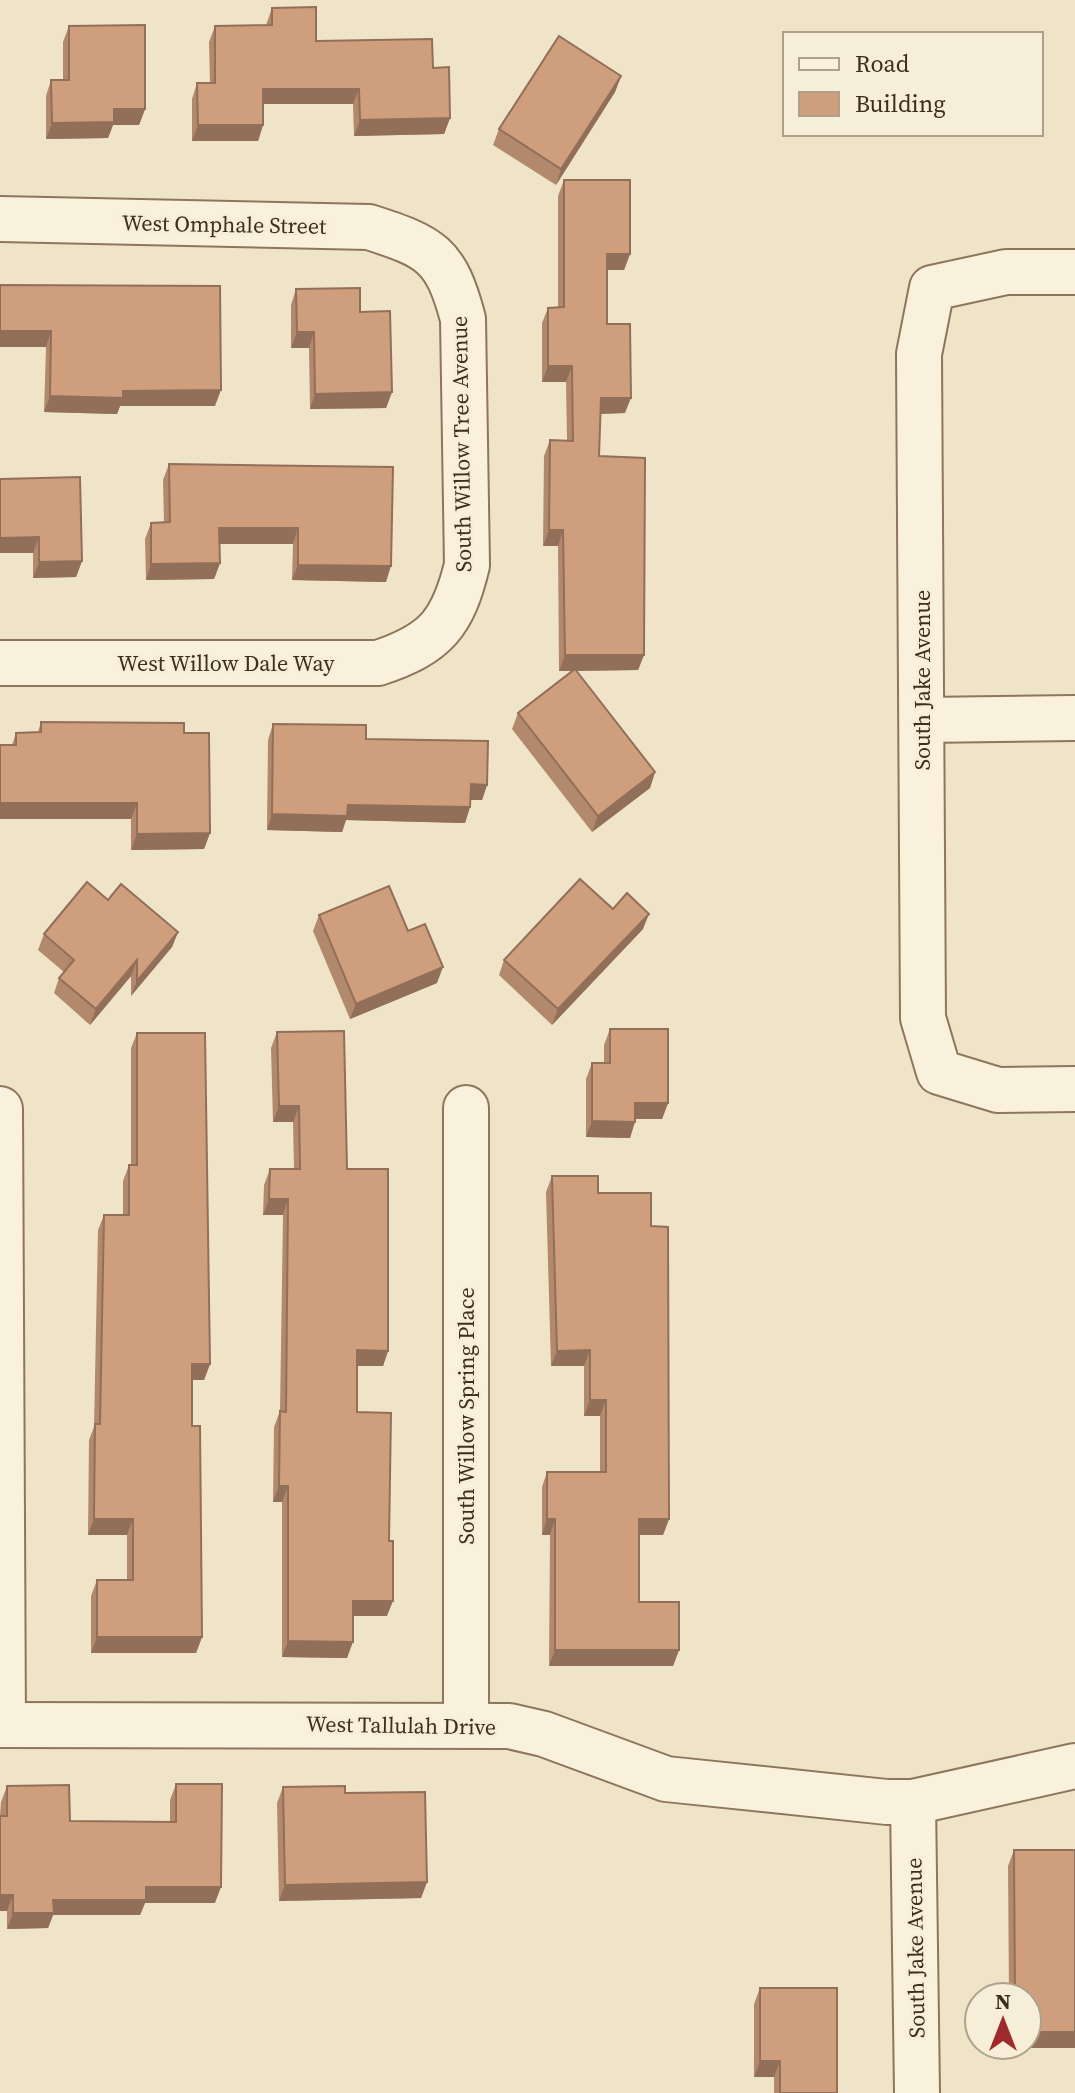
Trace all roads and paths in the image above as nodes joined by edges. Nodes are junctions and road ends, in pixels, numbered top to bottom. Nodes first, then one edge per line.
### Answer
1 (0, 219) edge
2 (440, 259) joint
3 (1075, 272) edge
4 (443, 628) joint
5 (0, 663) edge
6 (1075, 718) edge
7 (923, 720) junction
8 (1075, 1089) edge
9 (466, 1108) dead end
10 (0, 1109) edge
11 (466, 1724) junction
12 (2, 1725) edge
13 (1075, 1766) edge
14 (913, 1802) junction
15 (917, 2093) edge

1 - 2 street, West Omphale Street
2 - 4 street, South Willow Tree Avenue
3 - 7 street, South Jake Avenue
4 - 5 street, West Willow Dale Way
6 - 7 street
7 - 8 street, South Jake Avenue
9 - 11 street, South Willow Spring Place
10 - 12 street
11 - 12 street, West Tallulah Drive
11 - 14 street, West Tallulah Drive
13 - 14 street, West Tallulah Drive
14 - 15 street, South Jake Avenue

